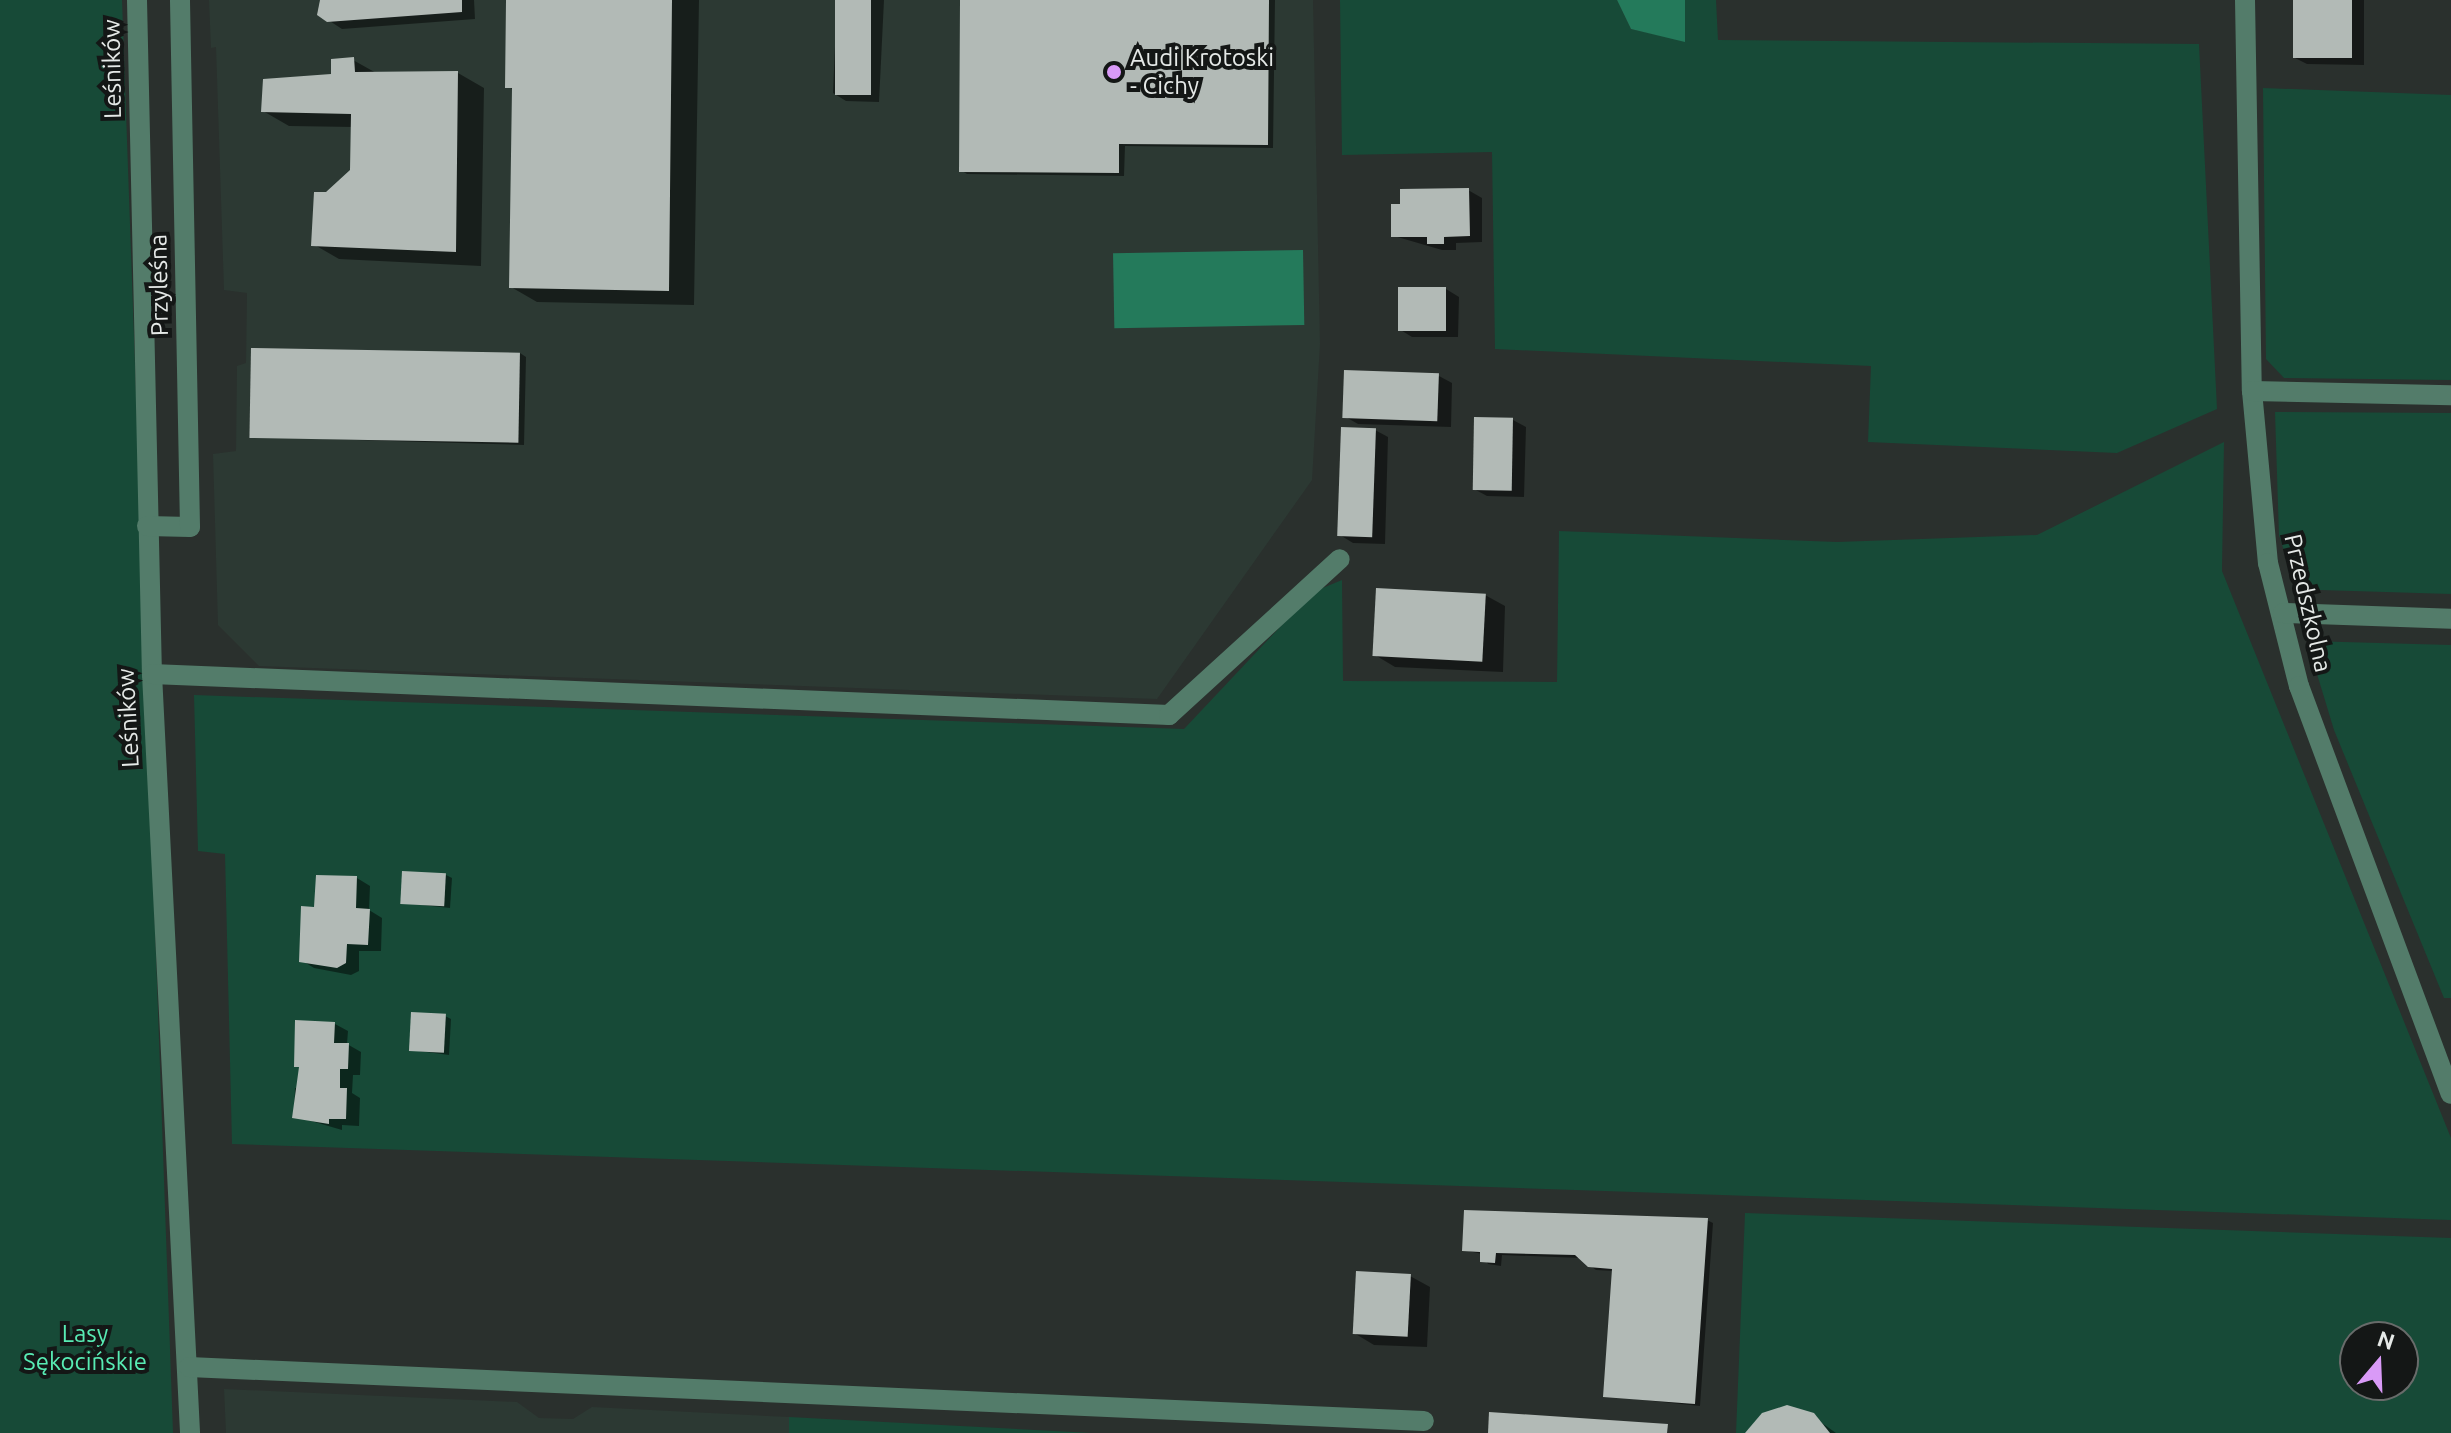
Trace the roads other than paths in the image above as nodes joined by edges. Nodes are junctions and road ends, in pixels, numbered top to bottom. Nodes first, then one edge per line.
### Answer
1 (137, 0) edge
2 (180, 0) edge
3 (2245, 0) edge
4 (2252, 391) junction
5 (2451, 395) edge
6 (147, 526) junction
7 (1340, 559) dead end
8 (2283, 613) junction
9 (2451, 619) edge
10 (152, 674) junction
11 (2451, 1094) edge
12 (189, 1367) junction
13 (1424, 1421) dead end
14 (190, 1433) edge

1 - 6 street, Leśników
2 - 6 street, Przyleśna
3 - 4 street, Przedszkolna
4 - 5 street
4 - 8 street, Przedszkolna
6 - 10 street, Leśników
7 - 10 street
8 - 9 street
8 - 11 street, Przedszkolna
10 - 12 street, Leśników
12 - 13 street
12 - 14 street, Leśników

